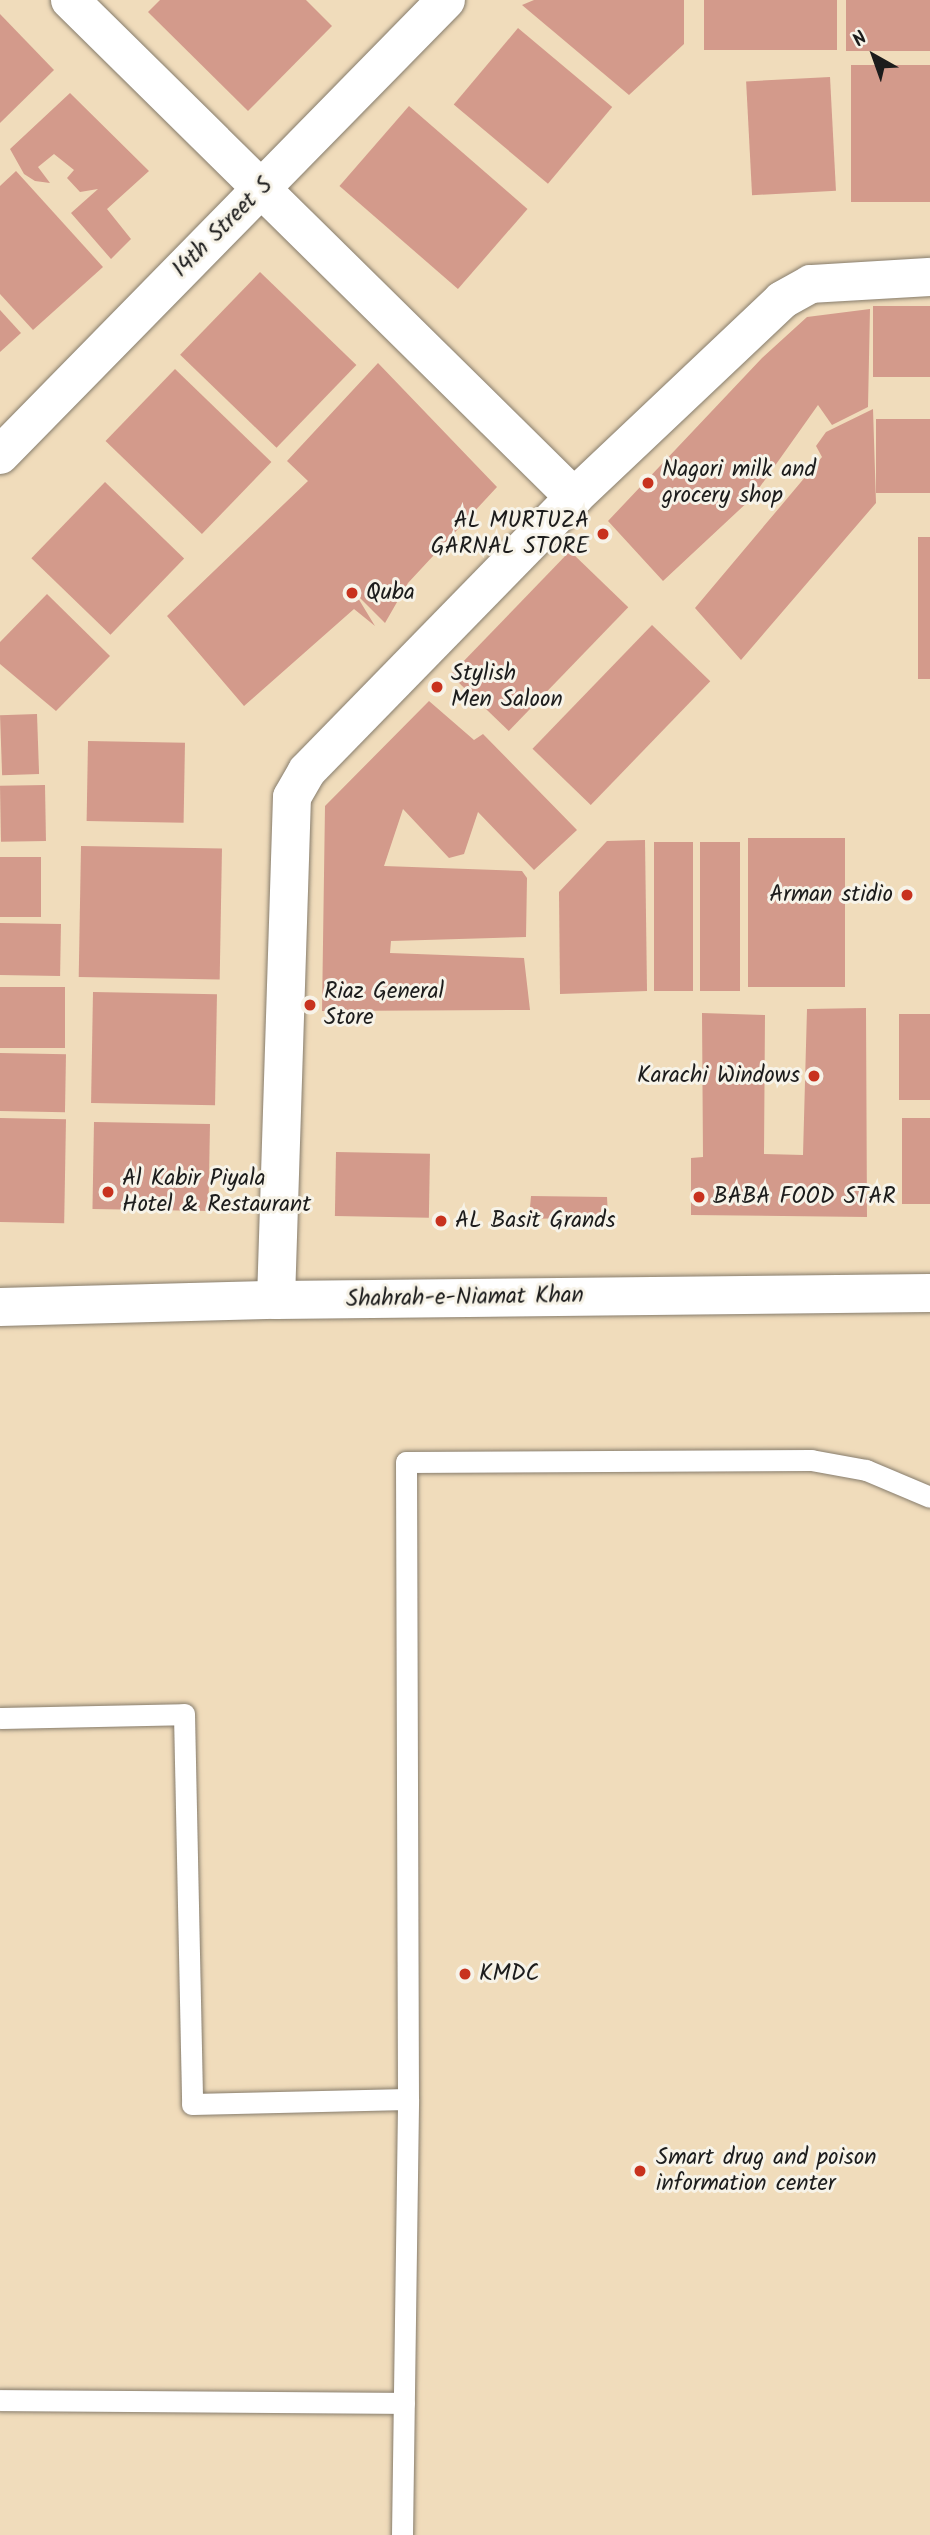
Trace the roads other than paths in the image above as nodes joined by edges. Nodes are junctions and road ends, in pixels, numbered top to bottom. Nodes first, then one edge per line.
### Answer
1 (70, 0) edge
2 (446, 0) edge
3 (263, 187) junction
4 (930, 276) edge
5 (0, 455) edge
6 (574, 497) junction
7 (930, 1293) edge
8 (276, 1300) junction
9 (0, 1307) edge
10 (930, 1497) edge
11 (0, 1718) edge
12 (408, 2099) junction
13 (0, 2400) edge
14 (404, 2403) junction
15 (402, 2535) edge

1 - 3 street
2 - 3 street, 14th Street S
3 - 5 street, 14th Street S
3 - 6 street
4 - 6 street
6 - 8 street
7 - 8 street, Shahrah-e-Niamat Khan
8 - 9 street, Shahrah-e-Niamat Khan
10 - 12 lane
11 - 12 lane
12 - 14 lane
13 - 14 lane
14 - 15 lane

